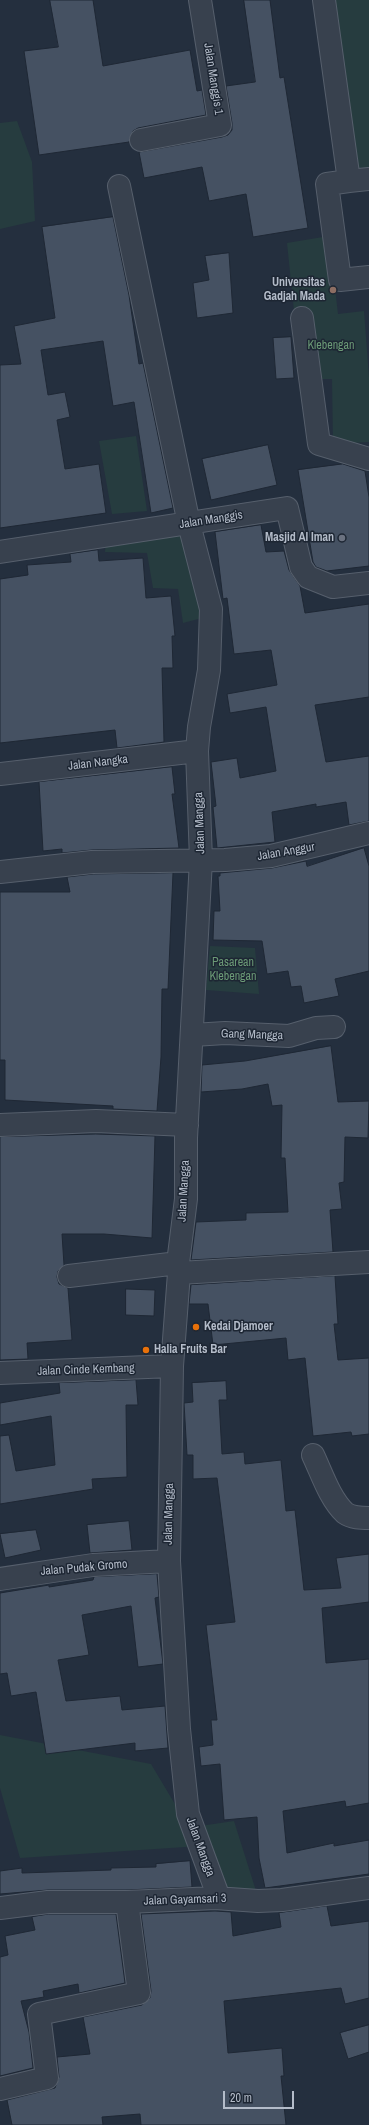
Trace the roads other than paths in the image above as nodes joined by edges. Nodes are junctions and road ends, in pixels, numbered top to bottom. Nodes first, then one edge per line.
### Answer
1 (200, 0) edge
2 (324, 0) edge
3 (141, 140) dead end
4 (359, 180) edge
5 (119, 186) dead end
6 (369, 277) edge
7 (302, 318) dead end
8 (369, 459) edge
9 (189, 524) junction
10 (0, 552) edge
11 (369, 583) edge
12 (197, 751) junction
13 (0, 774) edge
14 (369, 833) edge
15 (201, 860) junction
16 (0, 872) edge
17 (334, 1027) dead end
18 (193, 1035) junction
19 (187, 1125) junction
20 (0, 1126) edge
21 (369, 1262) edge
22 (178, 1268) junction
23 (69, 1276) dead end
24 (172, 1366) junction
25 (0, 1373) edge
26 (313, 1455) dead end
27 (369, 1518) edge
28 (169, 1561) junction
29 (0, 1578) edge
30 (369, 1888) edge
31 (219, 1898) junction
32 (127, 1902) junction
33 (0, 1908) edge
34 (0, 2088) edge

1 - 3 street, Jalan Manggis 1
2 - 4 street
4 - 6 street
5 - 9 street, Jalan Mangga
7 - 8 street
9 - 10 street, Jalan Manggis
9 - 11 street, Jalan Manggis
9 - 12 street, Jalan Mangga
12 - 13 street, Jalan Nangka
12 - 15 street, Jalan Mangga
14 - 15 street, Jalan Anggur
15 - 16 street, Jalan Anggur
15 - 18 street, Jalan Mangga
17 - 18 street, Gang Mangga
18 - 19 street, Jalan Mangga
19 - 20 street
19 - 22 street, Jalan Mangga
21 - 22 street
22 - 23 street
22 - 24 street, Jalan Mangga
24 - 25 street, Jalan Cinde Kembang
24 - 28 street, Jalan Mangga
26 - 27 street
28 - 29 street, Jalan Pudak Gromo
28 - 31 street, Jalan Mangga
30 - 31 street, Jalan Gayamsari 3
31 - 32 street, Jalan Gayamsari 3
32 - 33 street, Jalan Gayamsari 3
32 - 34 street

